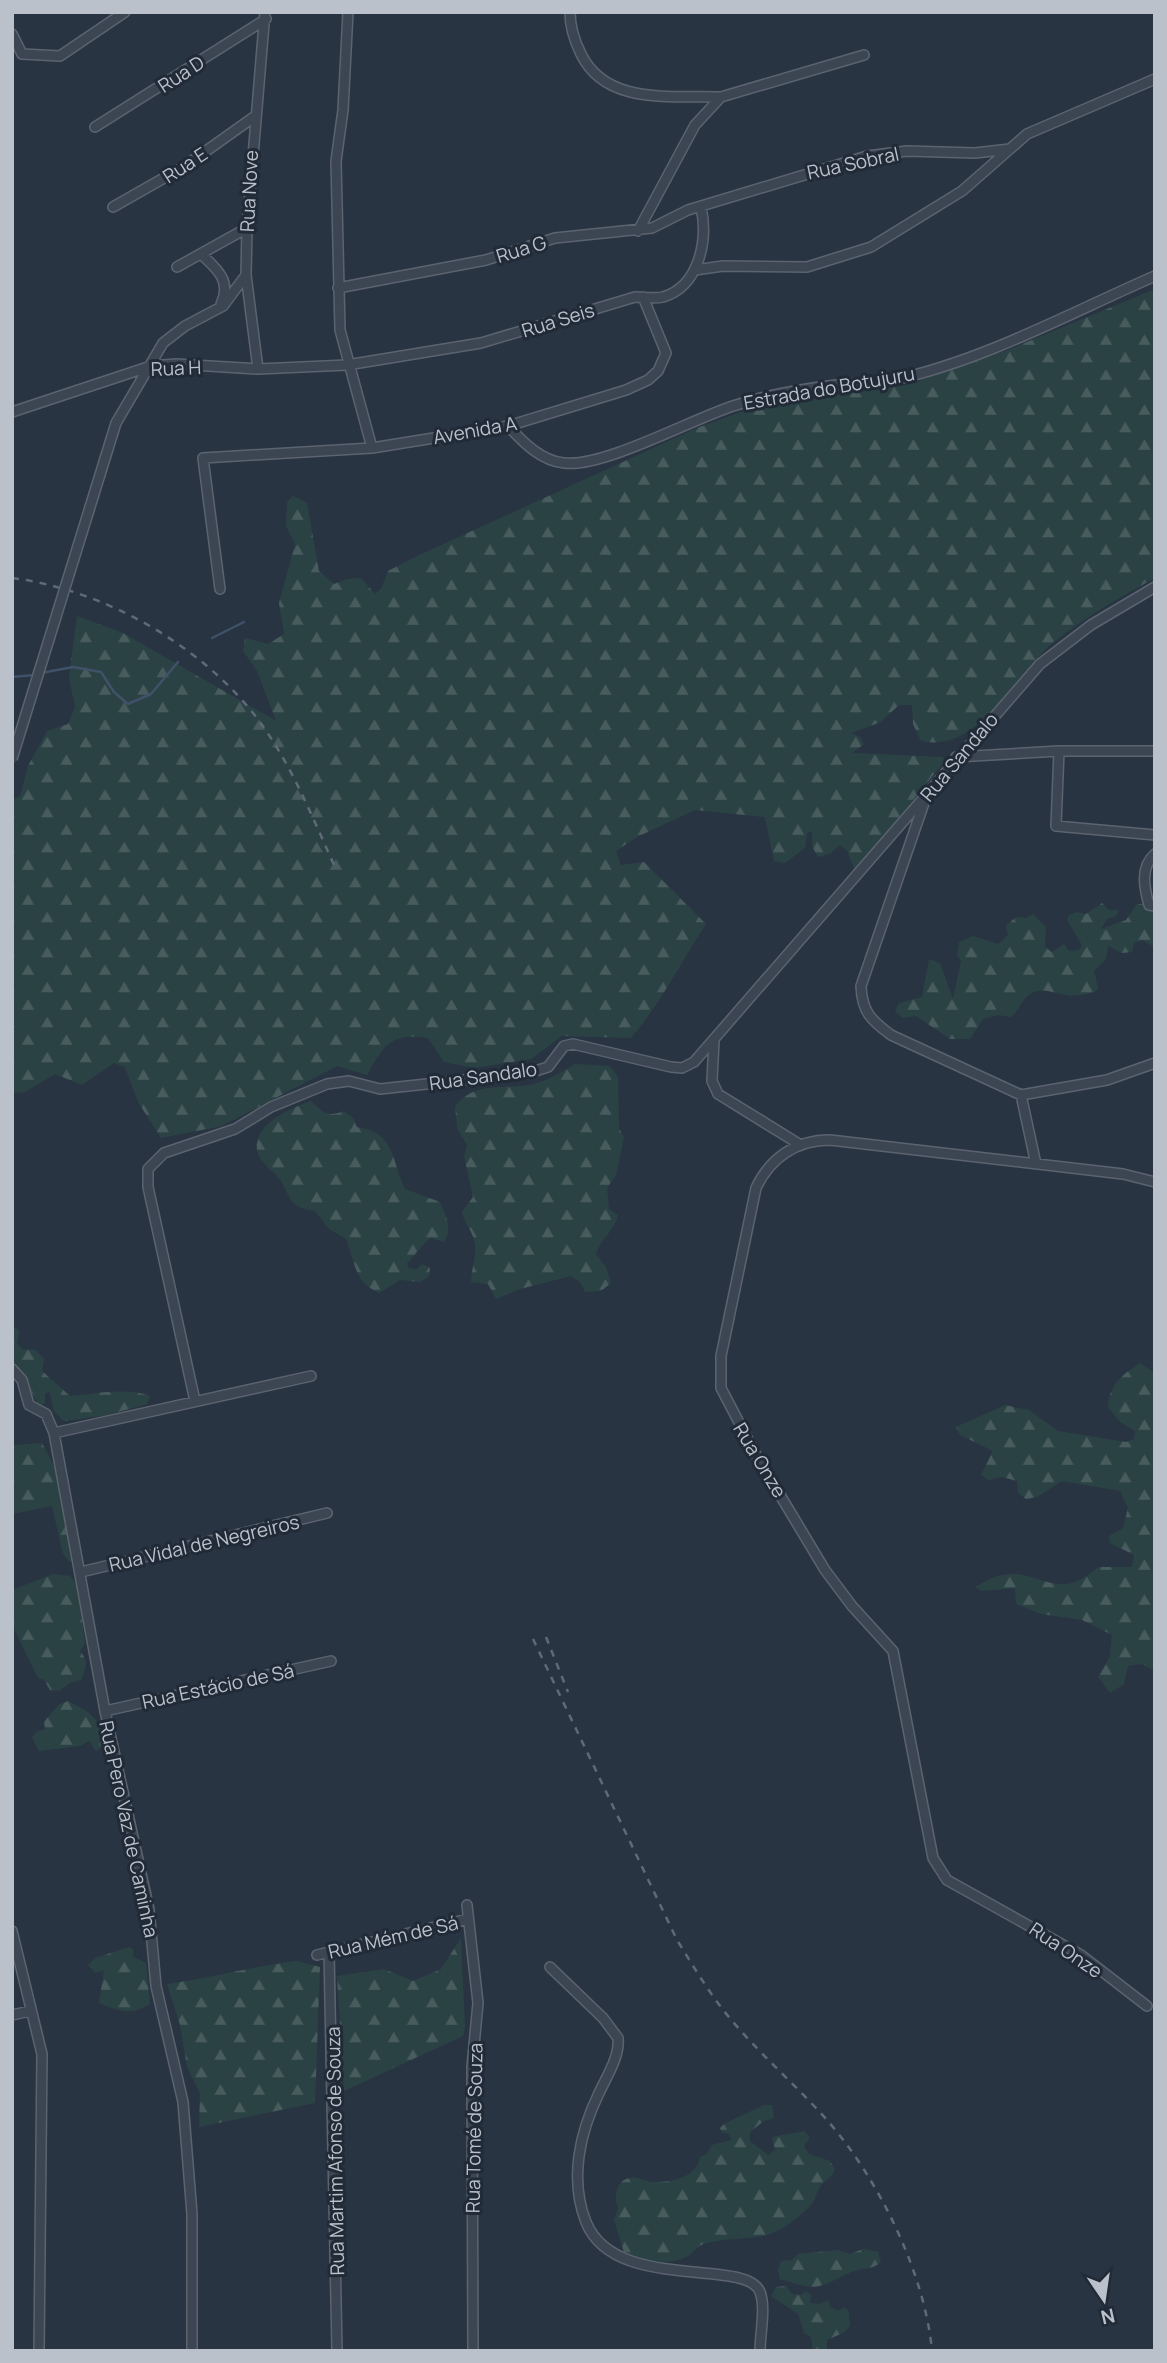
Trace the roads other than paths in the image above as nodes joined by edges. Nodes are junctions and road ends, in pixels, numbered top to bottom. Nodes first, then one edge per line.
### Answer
1 (125, 12) edge
2 (348, 12) edge
3 (570, 12) edge
4 (265, 16) edge
5 (12, 34) edge
6 (864, 55) dead end
7 (1155, 79) edge
8 (722, 97) junction
9 (254, 117) junction
10 (95, 127) dead end
11 (1010, 149) junction
12 (113, 207) dead end
13 (701, 207) junction
14 (247, 228) junction
15 (638, 231) junction
16 (201, 254) junction
17 (177, 267) dead end
18 (695, 270) junction
19 (246, 275) junction
20 (1155, 276) edge
21 (338, 288) junction
22 (643, 297) junction
23 (218, 309) junction
24 (347, 365) junction
25 (151, 366) junction
26 (258, 369) junction
27 (12, 412) edge
28 (508, 426) junction
29 (372, 448) junction
30 (1155, 587) edge
31 (220, 589) dead end
32 (1059, 751) junction
33 (1155, 751) edge
34 (956, 757) junction
35 (12, 759) edge
36 (927, 795) junction
37 (1155, 835) edge
38 (1155, 854) edge
39 (1155, 906) edge
40 (714, 1041) junction
41 (1155, 1063) edge
42 (1021, 1095) junction
43 (799, 1144) junction
44 (1036, 1164) junction
45 (1155, 1182) edge
46 (12, 1370) edge
47 (311, 1376) dead end
48 (195, 1401) junction
49 (54, 1433) junction
50 (327, 1513) dead end
51 (81, 1572) junction
52 (331, 1661) dead end
53 (105, 1711) junction
54 (467, 1905) dead end
55 (468, 1919) junction
56 (12, 1931) edge
57 (329, 1952) junction
58 (317, 1955) dead end
59 (550, 1967) dead end
60 (1147, 2006) dead end
61 (30, 2011) junction
62 (12, 2015) edge
63 (39, 2351) edge
64 (192, 2351) edge
65 (337, 2351) edge
66 (473, 2351) edge
67 (760, 2351) edge

1 - 5 street
2 - 21 street
3 - 8 street
4 - 9 street, Rua Nove
4 - 10 street, Rua D
6 - 8 street
7 - 11 street
8 - 15 street
9 - 12 street, Rua E
9 - 14 street, Rua Nove
11 - 13 street, Rua Sobral
11 - 18 street
13 - 15 street, Rua G
13 - 18 street
14 - 16 street
14 - 19 street, Rua Nove
15 - 21 street, Rua G
16 - 17 street
16 - 23 street
18 - 22 street, Rua Seis
19 - 23 street
19 - 26 street, Rua Nove
20 - 28 street, Estrada do Botujuru
21 - 24 street
22 - 24 street, Rua Seis
22 - 28 street, Avenida A
23 - 25 street
24 - 26 street, Rua H
24 - 29 street
25 - 26 street, Rua H
25 - 27 street, Rua H
25 - 35 street, bridge
28 - 29 street, Avenida A
29 - 31 street, Avenida A
30 - 34 street, Rua Sandalo
32 - 33 street
32 - 34 street
32 - 37 street
34 - 36 street, Rua Sandalo
36 - 40 street, Rua Sandalo
36 - 42 street
38 - 39 street
40 - 43 street
40 - 48 street, Rua Sandalo
41 - 42 street
42 - 44 street
43 - 44 street
43 - 60 street, Rua Onze
44 - 45 street
46 - 49 street, Rua Pero Vaz de Caminha
47 - 48 street
48 - 49 street
49 - 51 street, Rua Pero Vaz de Caminha
50 - 51 street, Rua Vidal de Negreiros
51 - 53 street, Rua Pero Vaz de Caminha
52 - 53 street, Rua Estácio de Sá
53 - 64 street, Rua Pero Vaz de Caminha
54 - 55 street, Rua Tomé de Souza
55 - 57 street, Rua Mém de Sá
55 - 66 street, Rua Tomé de Souza
56 - 61 street
57 - 58 street, Rua Mém de Sá
57 - 65 street, Rua Martim Afonso de Souza
59 - 67 street
61 - 62 street
61 - 63 street

